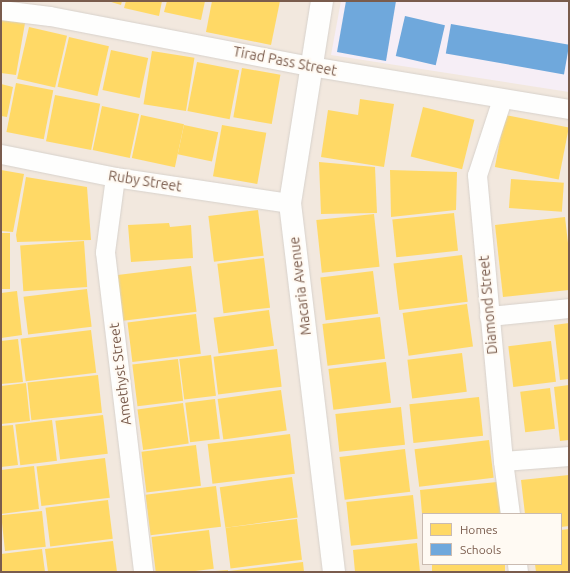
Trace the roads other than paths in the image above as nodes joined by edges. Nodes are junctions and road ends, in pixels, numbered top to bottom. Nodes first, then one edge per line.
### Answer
1 (322, 1) edge
2 (1, 10) edge
3 (310, 66) junction
4 (502, 99) junction
5 (569, 109) edge
6 (1, 154) edge
7 (115, 177) junction
8 (290, 203) junction
9 (569, 308) edge
10 (489, 316) junction
11 (569, 456) edge
12 (503, 461) junction
13 (510, 513) edge
14 (143, 572) edge
15 (334, 572) edge

1 - 3 street, Macaria Avenue
2 - 3 street, Tirad Pass Street
3 - 4 street, Tirad Pass Street
3 - 8 street, Macaria Avenue
4 - 5 street, Tirad Pass Street
4 - 10 street, Diamond Street
6 - 7 street, Ruby Street
7 - 8 street, Ruby Street
7 - 14 street, Amethyst Street
8 - 15 street, Macaria Avenue
9 - 10 street
10 - 12 street, Diamond Street
11 - 12 street
12 - 13 street, Diamond Street

